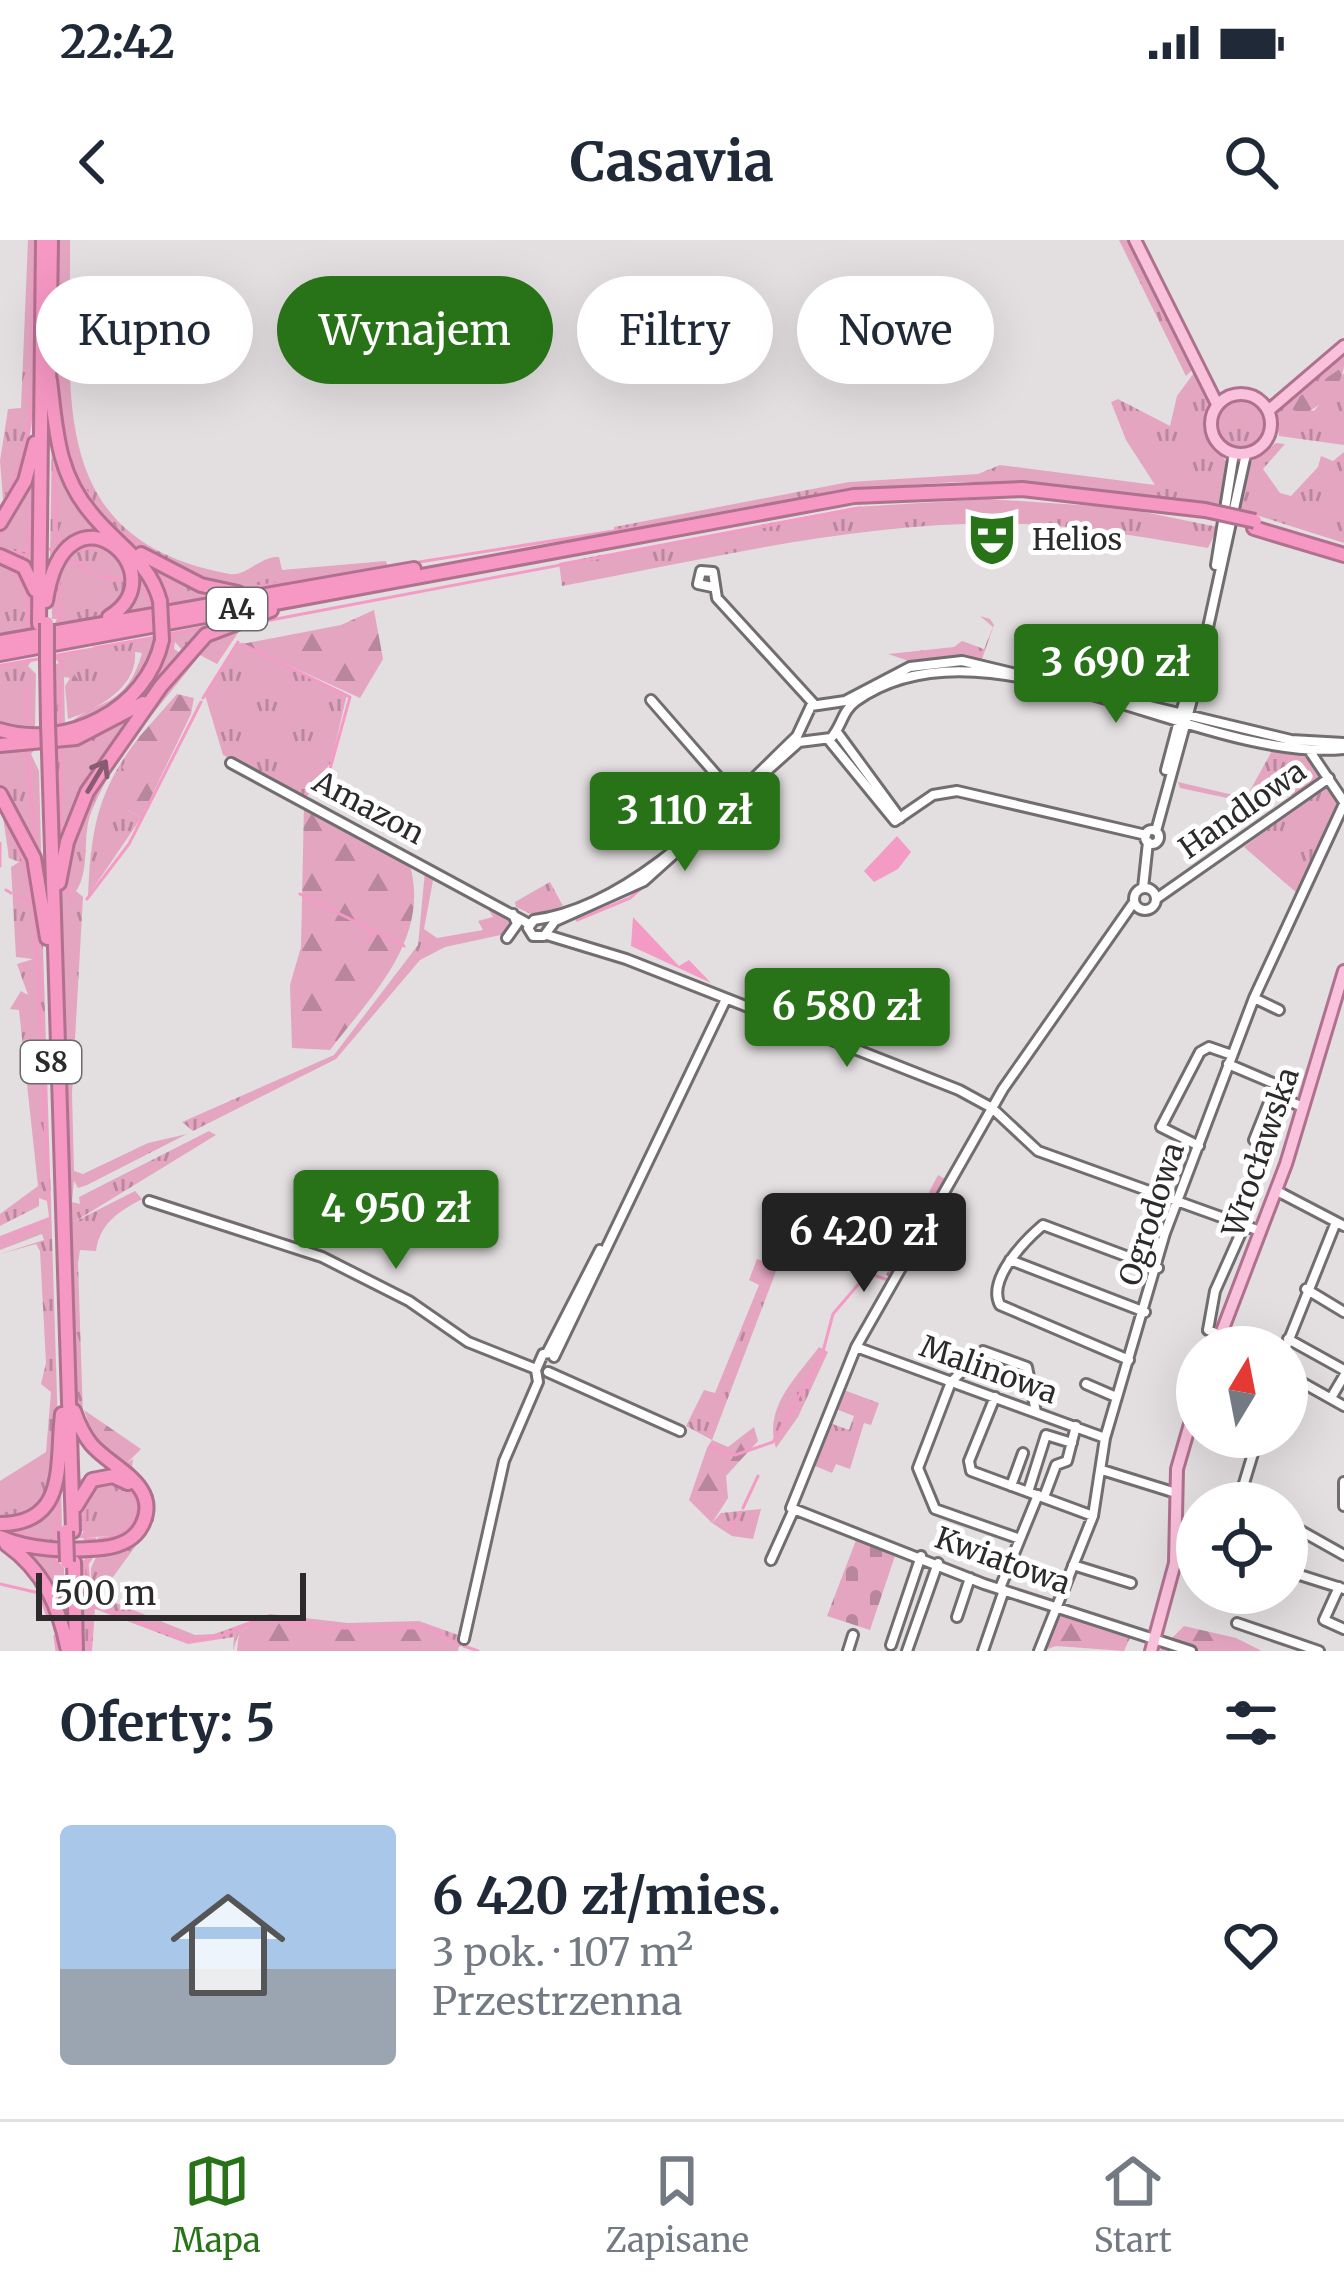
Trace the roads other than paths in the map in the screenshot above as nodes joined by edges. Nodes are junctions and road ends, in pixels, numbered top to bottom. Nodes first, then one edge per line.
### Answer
1 (47, 240) edge
2 (1136, 240) edge
3 (45, 276) edge
4 (48, 276) edge
5 (1344, 346) edge
6 (39, 384) edge
7 (42, 384) edge
8 (49, 384) edge
9 (51, 384) edge
10 (1223, 400) junction
11 (1265, 406) junction
12 (1240, 453) junction
13 (44, 466) junction
14 (1204, 513) junction
15 (0, 523) edge
16 (114, 537) junction
17 (1344, 552) edge
18 (0, 556) edge
19 (475, 565) junction
20 (709, 588) dead end
21 (275, 590) junction
22 (272, 610) junction
23 (43, 615) junction
24 (86, 625) junction
25 (0, 641) edge
26 (0, 657) edge
27 (771, 664) junction
28 (161, 686) junction
29 (1189, 695) junction
30 (651, 700) dead end
31 (820, 704) junction
32 (1166, 709) junction
33 (804, 717) junction
34 (1183, 717) junction
35 (1210, 720) junction
36 (838, 728) junction
37 (0, 730) edge
38 (821, 739) junction
39 (0, 745) edge
40 (1344, 746) edge
41 (1318, 754) junction
42 (231, 763) dead end
43 (1329, 778) junction
44 (0, 794) edge
45 (733, 794) junction
46 (1344, 803) edge
47 (897, 819) junction
48 (1151, 836) junction
49 (1150, 892) junction
50 (484, 896) junction
51 (1137, 906) junction
52 (512, 913) junction
53 (572, 914) junction
54 (542, 926) junction
55 (507, 938) dead end
56 (51, 941) junction
57 (571, 941) junction
58 (1344, 970) edge
59 (1254, 998) junction
60 (726, 999) junction
61 (1279, 1010) dead end
62 (1329, 1015) junction
63 (1344, 1019) edge
64 (1230, 1059) junction
65 (1273, 1095) junction
66 (1303, 1107) junction
67 (992, 1108) junction
68 (1254, 1140) dead end
69 (1199, 1146) junction
70 (1277, 1191) junction
71 (149, 1201) dead end
72 (1178, 1204) junction
73 (1340, 1224) edge
74 (1244, 1226) junction
75 (1261, 1231) junction
76 (1010, 1260) junction
77 (1158, 1268) junction
78 (1306, 1289) junction
79 (1144, 1312) junction
80 (1344, 1312) edge
81 (1209, 1326) edge
82 (1224, 1326) edge
83 (1293, 1326) edge
84 (856, 1347) junction
85 (1308, 1354) edge
86 (1129, 1360) junction
87 (541, 1373) junction
88 (1344, 1373) edge
89 (68, 1380) junction
90 (951, 1382) junction
91 (1086, 1384) dead end
92 (1308, 1386) edge
93 (995, 1397) junction
94 (1116, 1397) junction
95 (1331, 1399) junction
96 (1344, 1406) edge
97 (1036, 1412) junction
98 (62, 1414) junction
99 (1076, 1426) junction
100 (680, 1431) dead end
101 (1105, 1438) junction
102 (1072, 1443) junction
103 (1023, 1453) dead end
104 (1102, 1470) junction
105 (1344, 1482) edge
106 (1010, 1486) junction
107 (1028, 1492) junction
108 (1176, 1493) edge
109 (1041, 1496) junction
110 (1344, 1506) edge
111 (792, 1509) junction
112 (1093, 1516) junction
113 (69, 1531) junction
114 (0, 1533) edge
115 (1308, 1535) edge
116 (1020, 1539) junction
117 (1344, 1555) edge
118 (920, 1556) junction
119 (1176, 1559) edge
120 (770, 1560) dead end
121 (938, 1563) junction
122 (1073, 1565) junction
123 (1308, 1577) edge
124 (970, 1578) junction
125 (1132, 1583) dead end
126 (1341, 1588) edge
127 (1002, 1589) junction
128 (1339, 1604) edge
129 (1054, 1605) junction
130 (1246, 1614) edge
131 (957, 1617) dead end
132 (1343, 1626) edge
133 (853, 1635) dead end
134 (1156, 1636) junction
135 (464, 1640) dead end
136 (891, 1645) dead end
137 (71, 1651) edge
138 (848, 1651) edge
139 (907, 1651) edge
140 (983, 1651) edge
141 (1039, 1651) edge
142 (1151, 1651) edge
143 (1191, 1651) edge
144 (1319, 1651) edge

1 - 3 highway
1 - 4 highway
2 - 10 main road
5 - 11 main road
6 - 15 highway
7 - 13 highway
8 - 13 highway
9 - 16 highway
10 - 11 main road
10 - 12 main road
11 - 12 main road
12 - 29 street
13 - 23 highway, S8
14 - 17 highway, A4, bridge
14 - 19 highway, A4
14 - 22 highway, A4
16 - 21 highway
16 - 37 highway, bridge
18 - 23 highway
19 - 21 highway
19 - 26 highway, A4
20 - 27 street
21 - 24 highway
22 - 26 highway, A4
22 - 28 highway
23 - 24 highway
23 - 56 highway, S8, bridge
24 - 25 highway
27 - 31 street
27 - 33 street
28 - 39 highway
56 -> 28 highway
29 - 32 street
29 - 34 street
29 - 35 street
30 - 45 street
31 - 32 street
31 - 33 street
31 - 36 street
32 - 34 street
33 - 38 street
33 - 45 street
34 - 35 street
34 - 36 street
34 - 41 street
34 - 48 street
35 - 40 street
36 - 38 street
36 - 47 street
38 - 47 street
38 - 53 street
40 - 41 street
41 - 43 street
42 - 50 street, Amazon
43 - 46 street
43 - 49 street, Handlowa
44 - 56 highway
45 - 54 street
46 - 59 street, Ogrodowa
47 - 48 street
48 - 49 street
49 - 51 street
49 - 51 street
50 - 52 street, Amazon
50 - 54 street, Amazon
51 - 67 street
52 - 54 street, Amazon
52 - 55 street
53 - 54 street
53 - 57 street
54 - 57 street
56 - 89 highway, S8
56 - 98 highway, S8
57 - 60 street
58 - 62 main road, Wrocławska
59 - 61 street
59 - 64 street, Ogrodowa
60 - 67 street
60 - 87 street
62 - 63 street
62 - 66 main road, Wrocławska
64 - 65 street
64 - 69 street, Ogrodowa
64 - 69 street
65 - 66 street
65 - 68 street
66 - 70 main road, Wrocławska
67 - 72 street
67 - 84 street
69 - 72 street, Ogrodowa
70 - 73 street
70 - 75 main road, Wrocławska
71 - 87 street
72 - 74 street
72 - 77 street, Ogrodowa
73 - 78 street
74 - 75 street
74 - 81 street
75 - 82 main road, Wrocławska
76 - 77 street
76 - 79 street
76 - 86 street
77 - 79 street, Ogrodowa
78 - 80 street
78 - 83 street
79 - 86 street, Ogrodowa
84 - 90 street, Malinowa
84 - 111 street
85 - 88 street
86 - 94 street, Ogrodowa
87 - 100 street
87 - 135 street
88 - 95 street
89 - 113 highway, S8
89 - 114 highway
90 - 93 street, Malinowa
90 - 97 street
90 - 116 street
91 - 94 street
92 - 95 street
93 - 97 street, Malinowa
93 - 106 street
94 - 101 street, Ogrodowa
95 - 96 street
97 - 99 street, Malinowa
98 - 113 highway, S8
98 - 114 highway
99 - 101 street, Malinowa
99 - 102 street
101 - 104 street, Ogrodowa
102 - 107 street
102 - 109 street
103 - 106 street
104 - 108 street
104 - 112 street, Ogrodowa
105 - 110 street
106 - 107 street
107 - 109 street
109 - 112 street
109 - 116 street
111 - 118 street, Kwiatowa
111 - 120 street
112 - 122 street, Ogrodowa
113 - 114 highway
113 - 137 highway, S8, bridge
114 - 137 highway
115 - 117 street
116 - 127 street
118 - 121 street, Kwiatowa
118 - 136 street
119 - 134 main road
121 - 124 street, Kwiatowa
121 - 139 street
122 - 125 street
122 - 129 street, Ogrodowa
123 - 126 street
124 - 127 street, Kwiatowa
124 - 131 street
126 - 128 street
127 - 129 street, Kwiatowa
127 - 140 street
128 - 132 street
129 - 134 street, Kwiatowa
129 - 141 street, Ogrodowa
130 - 144 street
133 - 138 street
134 - 142 main road
134 - 143 street, Kwiatowa

